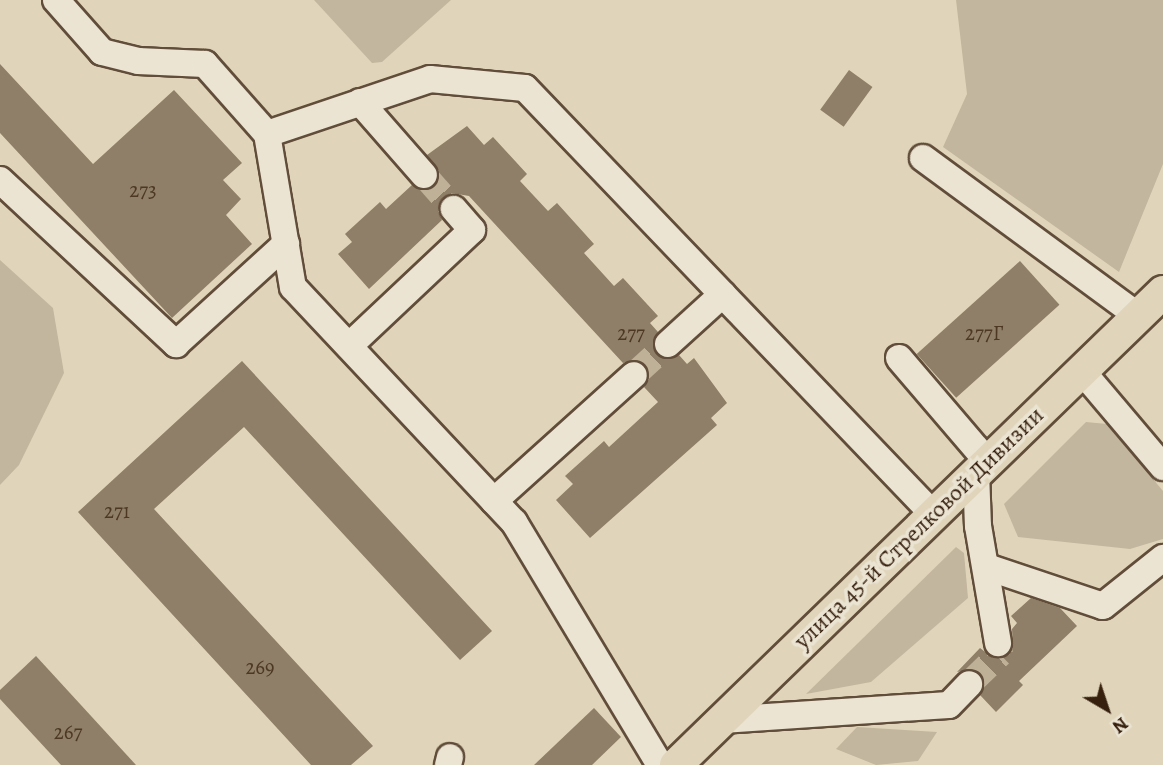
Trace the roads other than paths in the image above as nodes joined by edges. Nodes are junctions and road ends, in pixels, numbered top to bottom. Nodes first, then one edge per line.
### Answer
1 (56, 0) edge
2 (360, 102) junction
3 (267, 134) junction
4 (923, 158) dead end
5 (424, 175) tunnel mouth
6 (0, 180) edge
7 (454, 208) tunnel mouth
8 (286, 244) junction
9 (1163, 292) edge
10 (723, 294) junction
11 (1137, 315) junction
12 (668, 344) tunnel mouth
13 (349, 346) junction
14 (899, 358) dead end
15 (1081, 370) junction
16 (634, 375) tunnel mouth
17 (982, 466) junction
18 (1163, 467) edge
19 (494, 501) junction
20 (933, 514) junction
21 (1163, 558) edge
22 (987, 567) junction
23 (998, 643) tunnel mouth
24 (969, 684) tunnel mouth
25 (722, 720) junction
26 (660, 765) edge
27 (676, 765) edge

1 - 3 lane
2 - 3 lane
2 - 5 lane
2 - 10 lane
3 - 8 lane
4 - 11 lane
6 - 8 lane
7 - 13 lane
8 - 13 lane
9 - 11 main road, улица 45-й Стрелковой Дивизии
10 - 12 lane
10 - 20 lane
11 - 15 main road, улица 45-й Стрелковой Дивизии
13 - 19 lane
14 - 17 lane
15 - 17 main road, улица 45-й Стрелковой Дивизии
15 - 18 lane
16 - 19 lane
17 - 20 main road, улица 45-й Стрелковой Дивизии
17 - 22 lane
19 - 26 lane
20 - 25 main road, улица 45-й Стрелковой Дивизии
21 - 22 lane
22 - 23 lane
24 - 25 lane
25 - 27 main road, улица 45-й Стрелковой Дивизии

